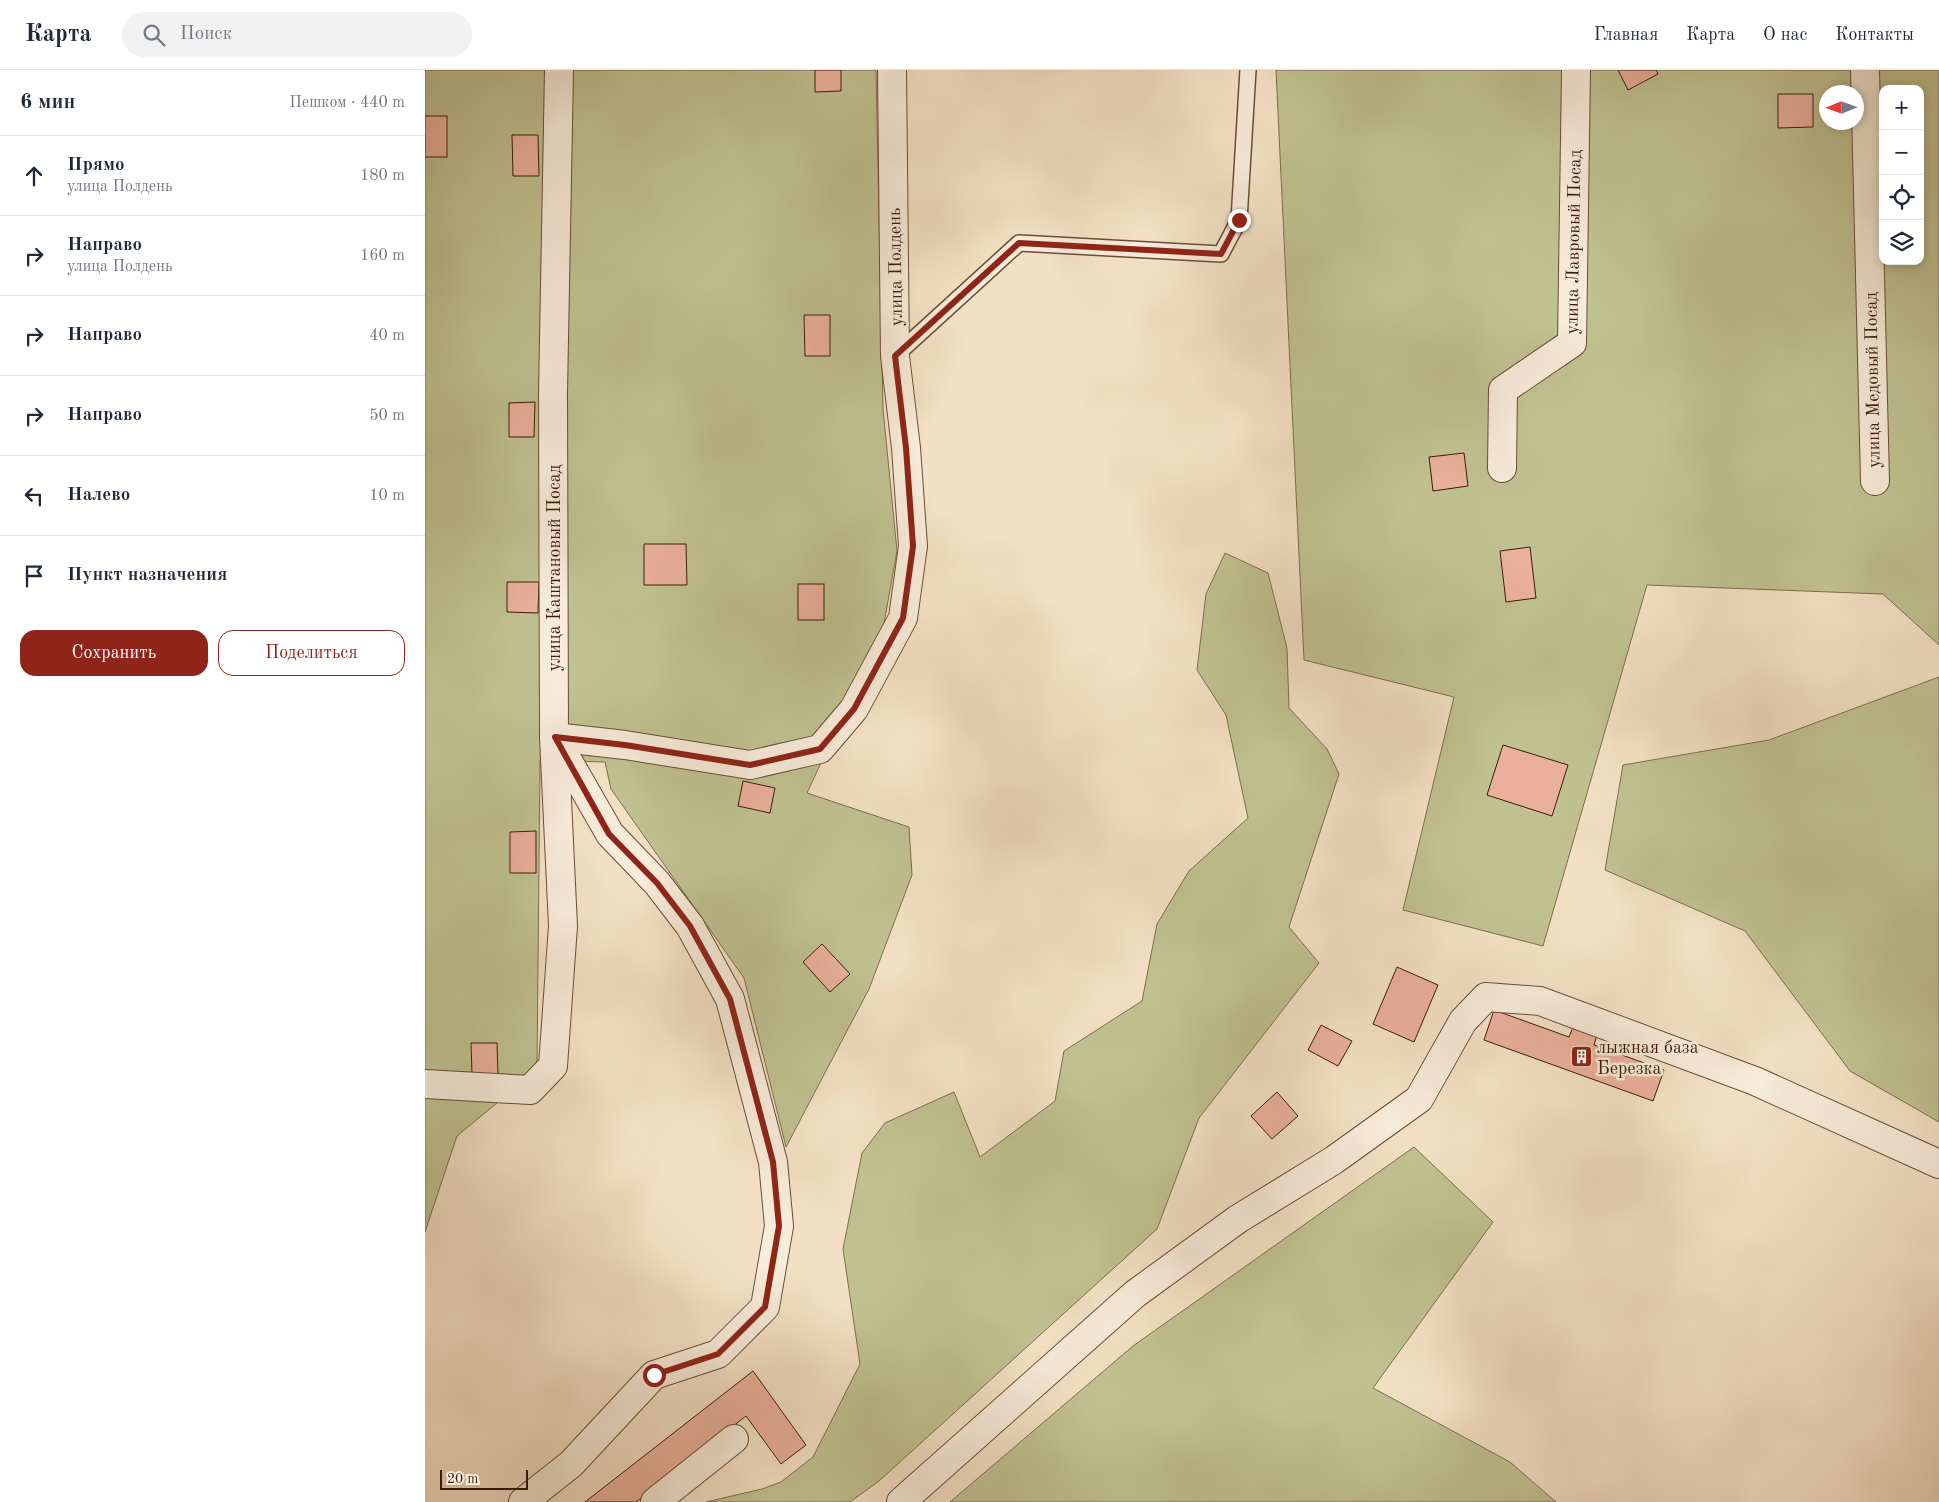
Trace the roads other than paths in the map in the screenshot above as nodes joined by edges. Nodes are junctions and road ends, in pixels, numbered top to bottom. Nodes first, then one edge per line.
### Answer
1 (559, 70) edge
2 (892, 70) edge
3 (1248, 70) edge
4 (1577, 70) edge
5 (1865, 70) edge
6 (895, 356) junction
7 (1501, 468) dead end
8 (1875, 481) dead end
9 (555, 737) junction
10 (425, 1084) edge
11 (1939, 1164) edge
12 (734, 1439) dead end
13 (523, 1502) edge
14 (655, 1502) edge
15 (901, 1502) edge

1 - 9 street, улица Каштановый Посад
2 - 6 street, улица Полдень
3 - 6 lane
4 - 7 street, улица Лавровый Посад
5 - 8 street, улица Медовый Посад
6 - 9 street, улица Полдень
9 - 10 street, улица Каштановый Посад
9 - 13 street
11 - 15 street
12 - 14 street

